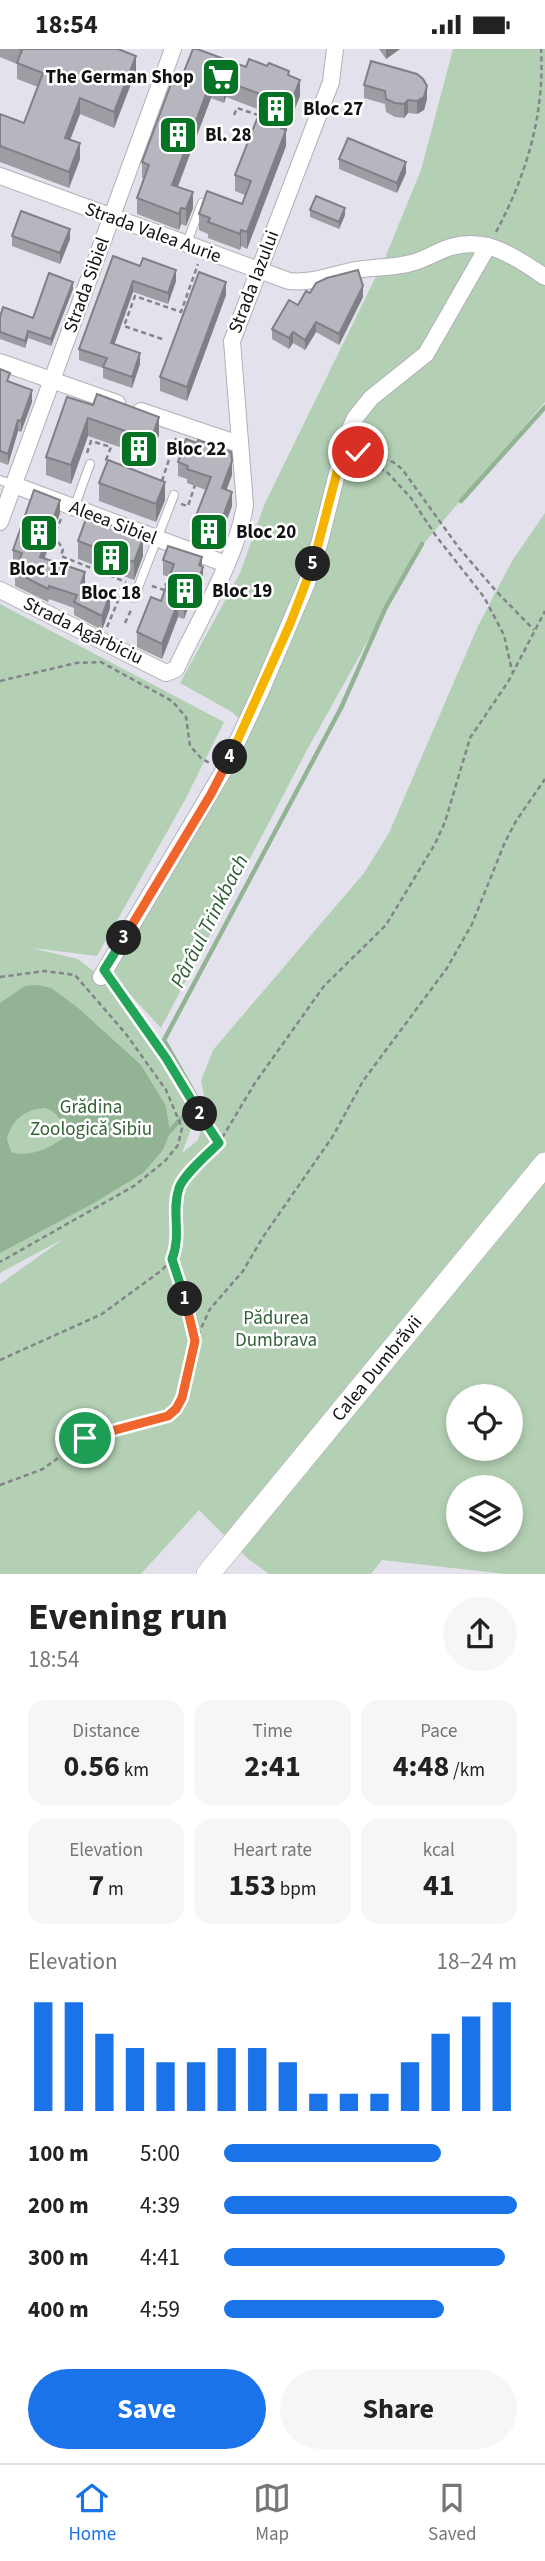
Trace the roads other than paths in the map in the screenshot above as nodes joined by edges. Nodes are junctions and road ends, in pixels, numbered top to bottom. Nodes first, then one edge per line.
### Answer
1 (173, 49) edge
2 (335, 49) edge
3 (0, 176) edge
4 (202, 203) edge
5 (111, 217) junction
6 (186, 245) junction
7 (488, 246) junction
8 (258, 271) junction
9 (545, 277) edge
10 (0, 362) edge
11 (52, 381) junction
12 (239, 444) junction
13 (92, 462) road end
14 (7, 483) edge
15 (177, 495) road end
16 (68, 514) junction
17 (0, 522) edge
18 (158, 540) junction
19 (226, 564) junction
20 (0, 590) edge
21 (122, 593) road end
22 (166, 673) joint
23 (103, 974) road end
24 (545, 1164) edge
25 (208, 1574) edge

1 - 5 street, Strada Sibiel
2 - 8 street, Strada Iazului
3 - 5 street, Strada Valea Aurie
4 - 6 lane
5 - 6 street, Strada Valea Aurie
5 - 11 street, Strada Sibiel
6 - 8 street, Strada Valea Aurie
7 - 8 street, Strada Valea Aurie
7 - 9 street, Strada Valea Aurie
7 - 23 street
8 - 12 street, Strada Iazului
10 - 11 street
11 - 12 street
11 - 14 street, Strada Sibiel
12 - 19 street, Strada Iazului
13 - 16 lane
14 - 16 street, Aleea Sibiel
14 - 17 street, Strada Sibiel
15 - 18 lane
16 - 18 street, Aleea Sibiel
18 - 19 street, Aleea Sibiel
18 - 21 lane
19 - 22 street, Strada Iazului
20 - 22 street, Strada Agârbiciu
24 - 25 main road, Calea Dumbrăvii

